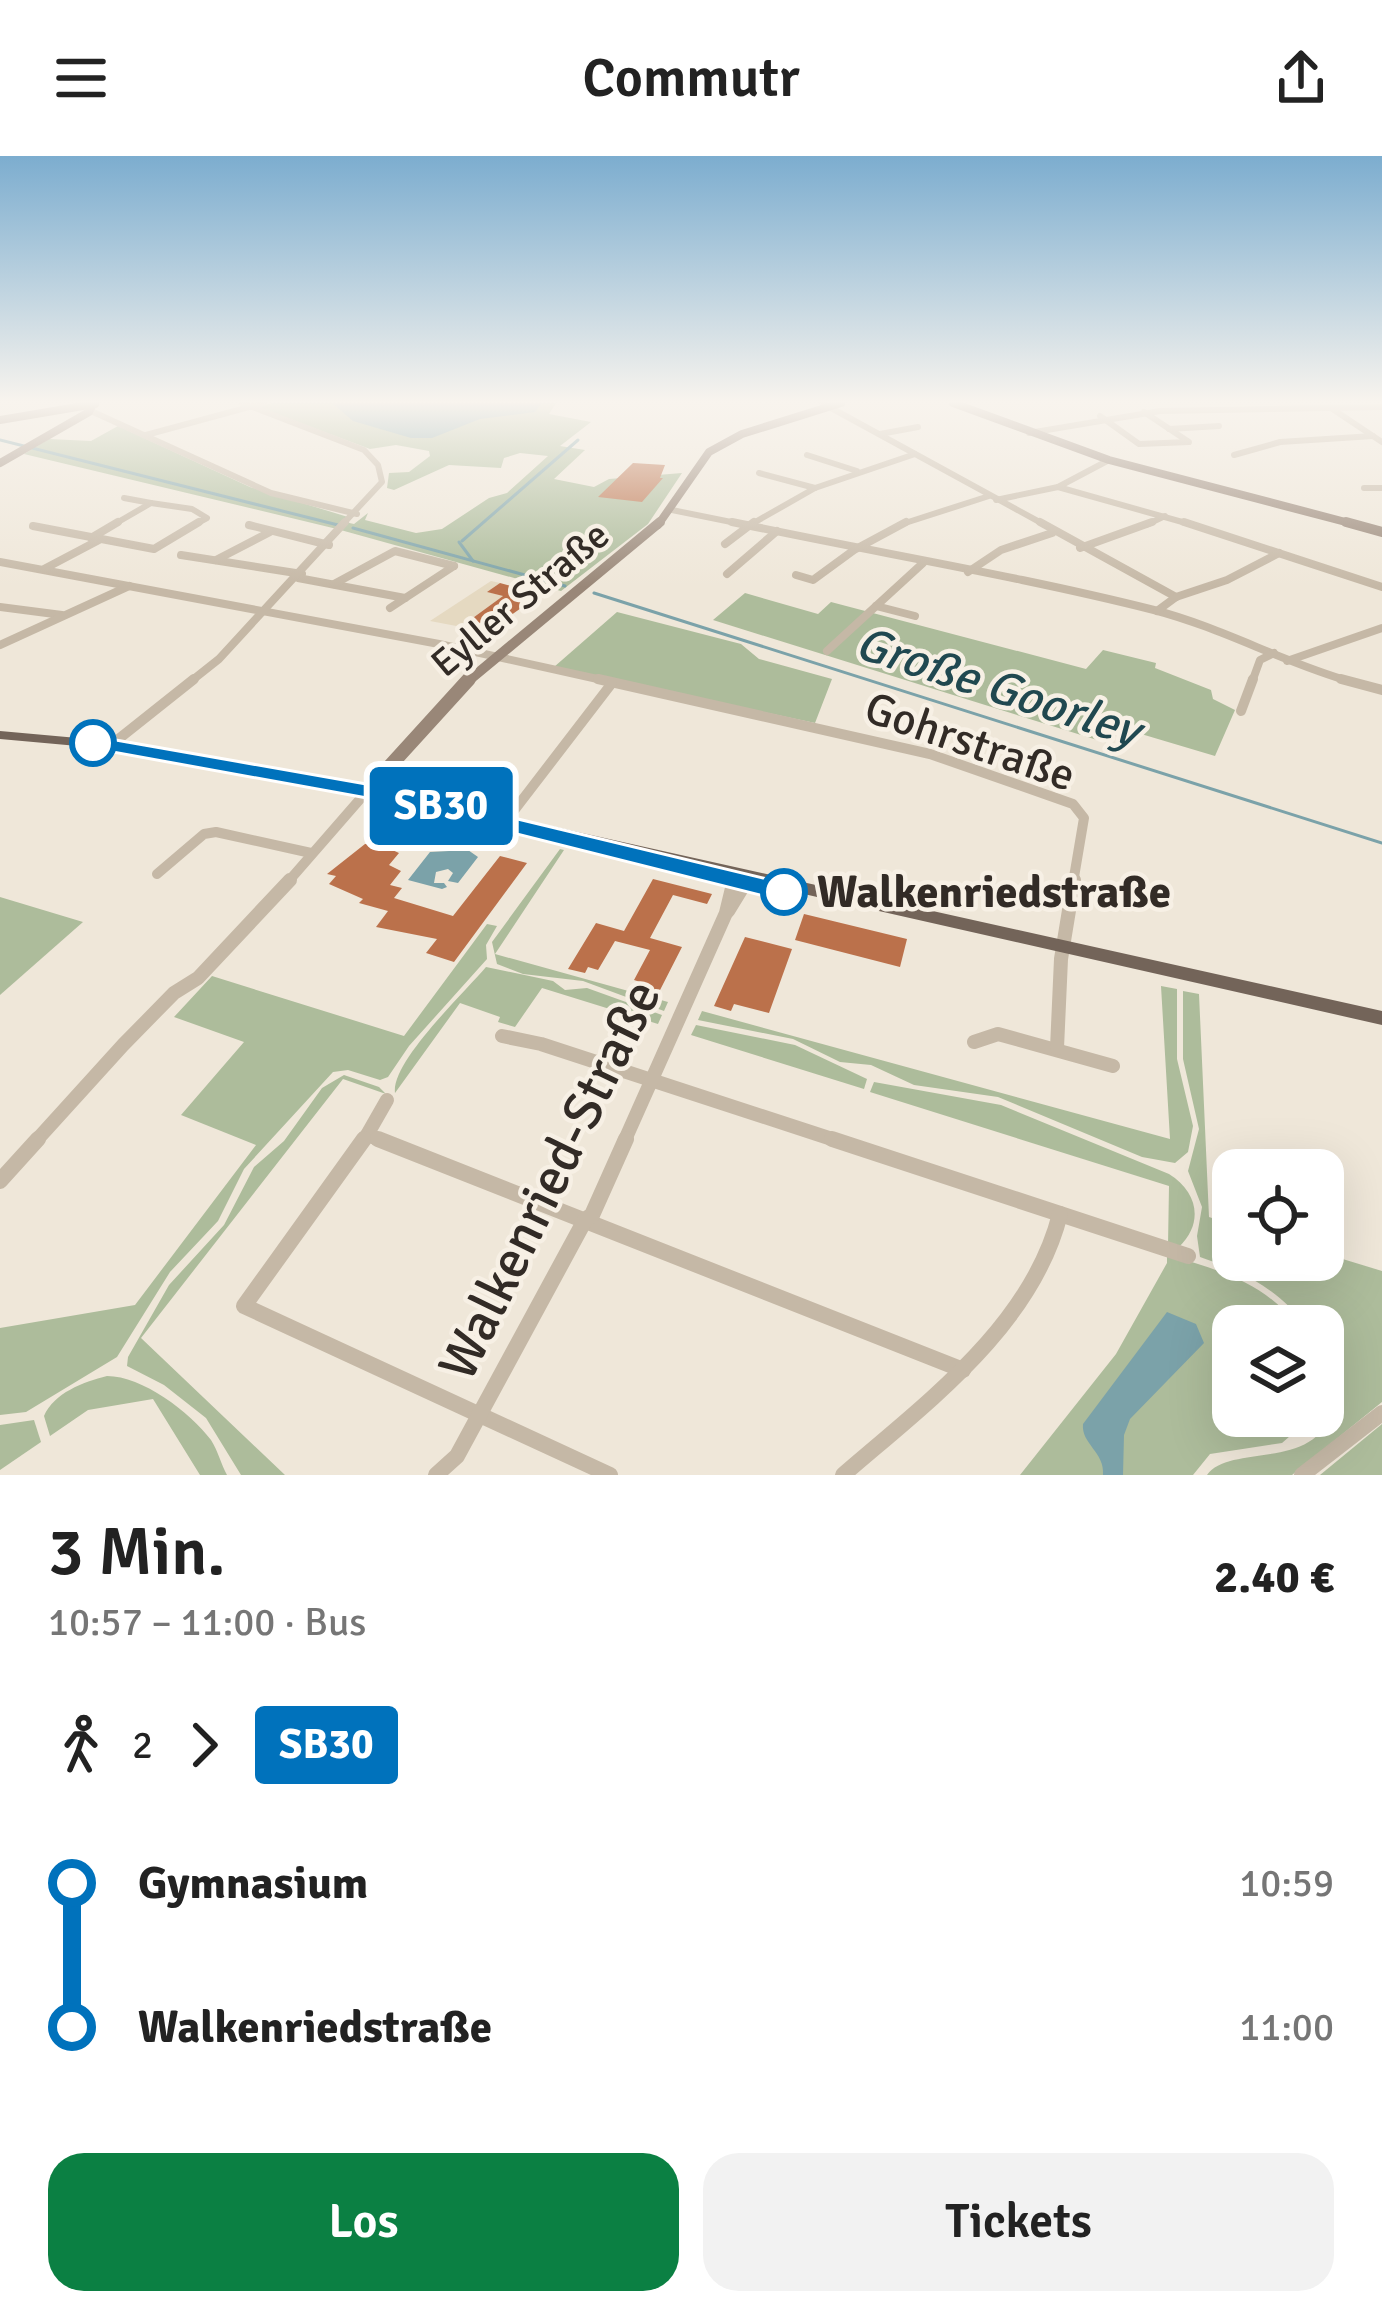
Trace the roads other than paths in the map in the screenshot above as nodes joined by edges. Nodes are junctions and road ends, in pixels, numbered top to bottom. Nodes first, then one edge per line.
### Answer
1 (211, 465) edge
2 (376, 465) edge
3 (699, 465) edge
4 (837, 465) edge
5 (879, 465) edge
6 (933, 465) edge
7 (1100, 465) edge
8 (1125, 465) edge
9 (857, 471) junction
10 (759, 473) dead end
11 (1058, 487) junction
12 (815, 488) junction
13 (1364, 488) dead end
14 (1382, 488) edge
15 (124, 498) dead end
16 (992, 498) junction
17 (151, 503) junction
18 (672, 510) junction
19 (357, 514) junction
20 (1165, 516) junction
21 (249, 525) dead end
22 (748, 525) junction
23 (33, 526) dead end
24 (777, 531) junction
25 (270, 532) junction
26 (1382, 532) edge
27 (1052, 533) junction
28 (95, 539) junction
29 (725, 544) dead end
30 (329, 545) junction
31 (852, 547) junction
32 (1080, 548) junction
33 (1280, 554) junction
34 (181, 555) dead end
35 (216, 560) junction
36 (0, 562) edge
37 (923, 563) junction
38 (44, 569) junction
39 (968, 572) junction
40 (727, 574) dead end
41 (796, 575) dead end
42 (300, 576) junction
43 (813, 580) junction
44 (826, 583) dead end
45 (334, 584) junction
46 (129, 586) junction
47 (1382, 587) edge
48 (1176, 597) junction
49 (404, 598) junction
50 (876, 606) junction
51 (0, 607) edge
52 (390, 608) dead end
53 (268, 609) junction
54 (1157, 610) junction
55 (66, 615) junction
56 (915, 616) dead end
57 (1382, 628) edge
58 (0, 645) edge
59 (827, 651) dead end
60 (1274, 653) junction
61 (492, 656) junction
62 (1287, 661) junction
63 (612, 683) junction
64 (1382, 690) edge
65 (1241, 711) dead end
66 (0, 735) edge
67 (112, 745) junction
68 (368, 790) junction
69 (506, 820) junction
70 (311, 854) junction
71 (157, 874) dead end
72 (741, 878) junction
73 (1064, 949) junction
74 (1382, 1018) edge
75 (502, 1036) dead end
76 (974, 1042) dead end
77 (1057, 1048) junction
78 (1113, 1066) dead end
79 (651, 1079) junction
80 (387, 1100) dead end
81 (367, 1135) junction
82 (0, 1181) edge
83 (1060, 1214) junction
84 (585, 1220) junction
85 (1188, 1256) dead end
86 (963, 1370) junction
87 (1382, 1413) edge
88 (481, 1415) junction
89 (436, 1475) edge
90 (610, 1475) edge
91 (843, 1475) edge
92 (1302, 1475) edge

1 - 19 street
2 - 19 street
3 - 18 main road, Eyller Straße
4 - 9 street
5 - 9 street
6 - 16 street
7 - 11 street
8 - 26 main road
9 - 12 street
10 - 12 street
11 - 16 street
11 - 20 street
12 - 22 street
13 - 14 street
15 - 17 street
16 - 27 street
16 - 31 street
17 - 28 street
17 - 28 street
18 - 22 street
18 - 61 main road, Eyller Straße
19 - 30 street
20 - 32 street
20 - 33 street
21 - 25 street
22 - 24 street
22 - 29 street
23 - 28 street
24 - 31 street
24 - 40 street
25 - 30 street
25 - 35 street
27 - 32 street
27 - 39 street
28 - 38 street
30 - 42 street
31 - 37 street
31 - 43 street
32 - 48 street
33 - 47 street
33 - 48 street
34 - 35 street
35 - 42 street
36 - 38 street, Gohrstraße
37 - 39 street
37 - 50 street
38 - 46 street, Gohrstraße
39 - 54 street
41 - 43 street
42 - 45 street
42 - 53 street
43 - 44 street
45 - 49 street
45 - 49 street
46 - 53 street, Gohrstraße
46 - 55 street
48 - 54 street
49 - 52 street
50 - 56 street
50 - 59 street
51 - 55 street
53 - 61 street, Gohrstraße
53 - 67 street
54 - 60 street
55 - 58 street
57 - 62 street
60 - 62 street
60 - 65 street
61 - 63 street, Gohrstraße
61 - 68 main road, Eyller Straße
62 - 64 street
63 - 69 street
63 - 73 street, Gohrstraße
66 - 67 main road
67 - 68 main road
68 - 69 main road
68 - 70 street
69 - 72 main road
70 - 71 street
70 - 82 street
72 - 73 main road
72 - 79 street, Walkenried-Straße
73 - 74 main road
73 - 77 street, Gohrstraße
75 - 79 street
76 - 77 street
77 - 78 street
79 - 83 street
79 - 84 street, Walkenried-Straße
80 - 81 street
81 - 84 street
81 - 88 street
83 - 85 street
83 - 86 street
84 - 86 street
84 - 88 street, Walkenried-Straße
86 - 91 street
87 - 92 street
88 - 89 street, Walkenried-Straße
88 - 90 street

